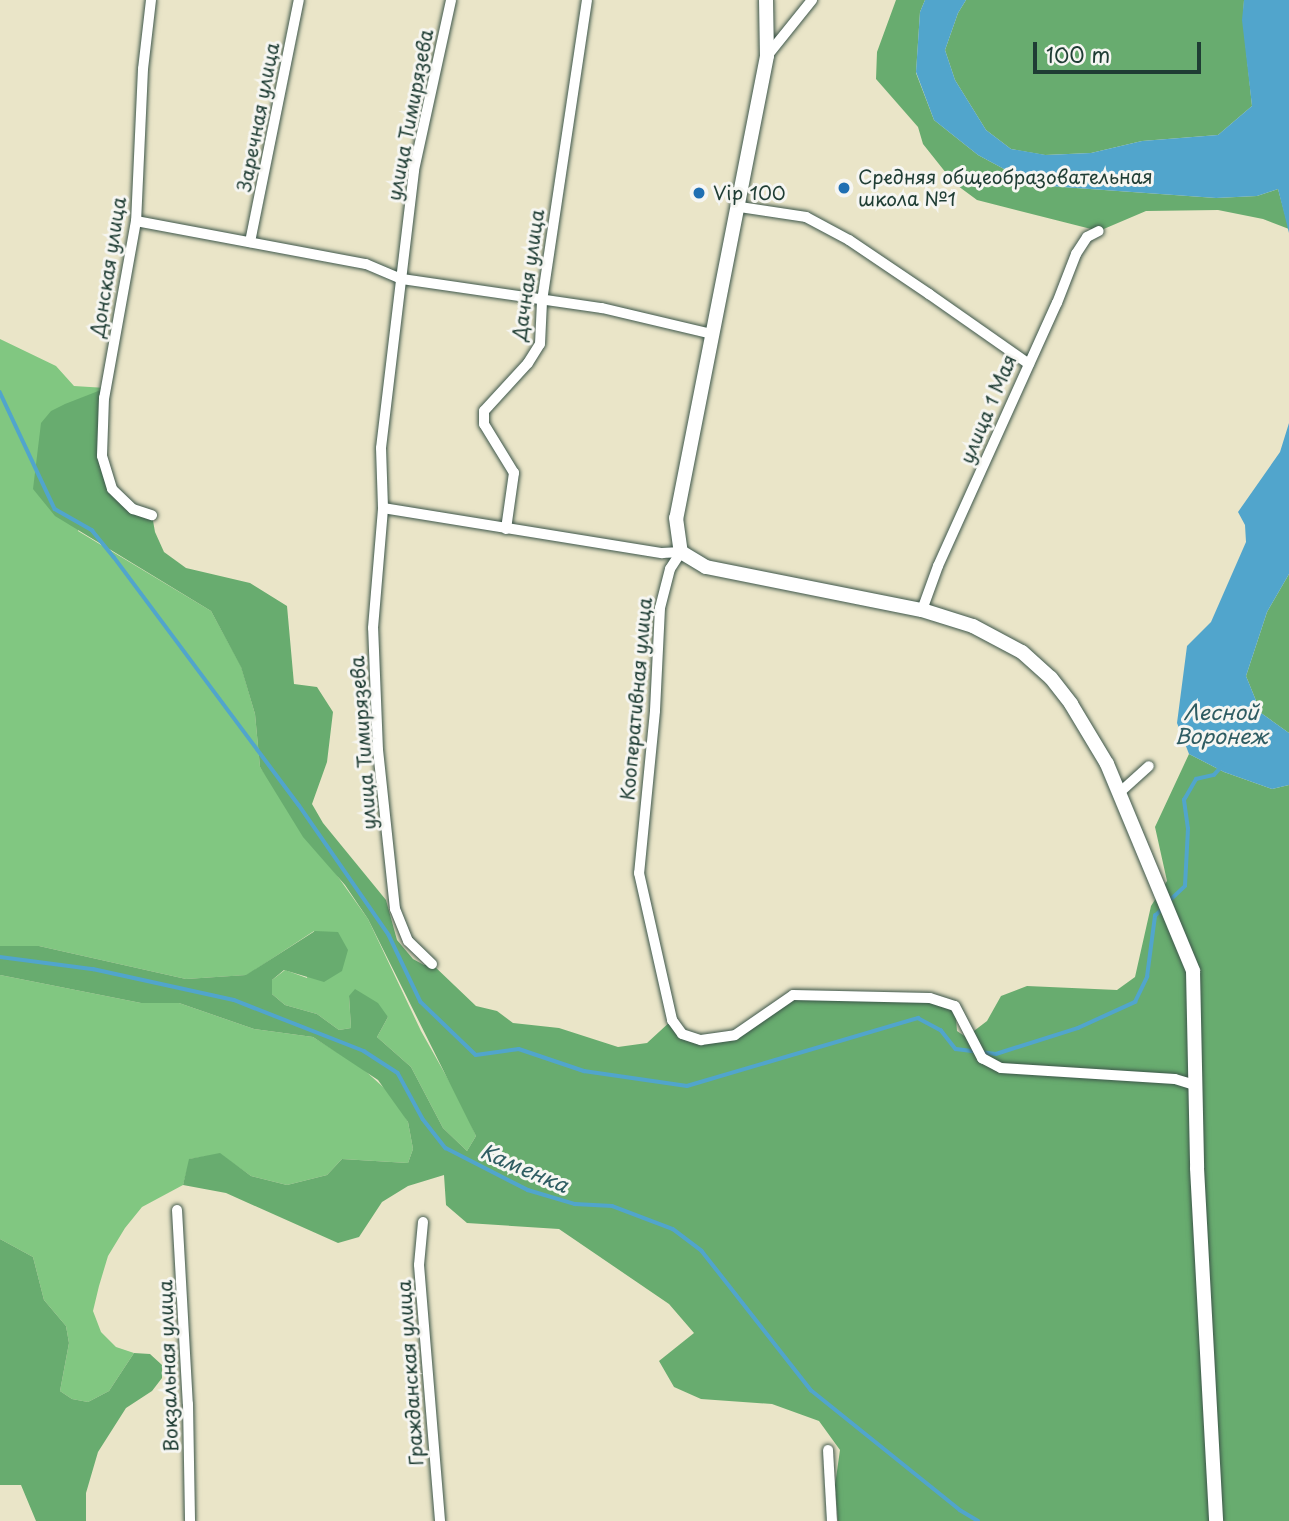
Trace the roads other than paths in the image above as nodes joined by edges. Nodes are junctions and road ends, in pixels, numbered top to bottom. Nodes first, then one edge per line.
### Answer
1 (151, 0) edge
2 (299, 0) edge
3 (451, 0) edge
4 (587, 0) edge
5 (766, 0) edge
6 (812, 0) edge
7 (767, 56) junction
8 (740, 207) junction
9 (136, 220) junction
10 (1099, 231) dead end
11 (250, 242) junction
12 (402, 279) junction
13 (542, 301) junction
14 (712, 334) junction
15 (1029, 364) junction
16 (383, 508) junction
17 (152, 515) dead end
18 (506, 529) junction
19 (681, 552) junction
20 (922, 610) junction
21 (1149, 766) dead end
22 (1119, 793) junction
23 (432, 964) dead end
24 (1195, 1085) junction
25 (177, 1210) dead end
26 (423, 1222) dead end
27 (828, 1450) dead end
28 (190, 1521) edge
29 (440, 1521) edge
30 (832, 1521) edge
31 (1216, 1521) edge

1 - 9 street, Донская улица
2 - 11 street, Заречная улица
3 - 12 street, улица Тимирязева
4 - 13 street, Дачная улица
5 - 7 street
6 - 7 street
7 - 8 street
8 - 14 street
8 - 15 street
9 - 11 street
9 - 17 street, Донская улица
10 - 15 street, улица 1 Мая
11 - 12 street
12 - 13 street
12 - 16 street, улица Тимирязева
13 - 14 street
13 - 18 street, Дачная улица
14 - 19 street
15 - 20 street, улица 1 Мая
16 - 18 street
16 - 23 street, улица Тимирязева
18 - 19 street
19 - 20 street
19 - 24 street, Кооперативная улица
20 - 22 street
21 - 22 street
22 - 24 street
24 - 31 street
25 - 28 street, Вокзальная улица
26 - 29 street, Гражданская улица
27 - 30 street

